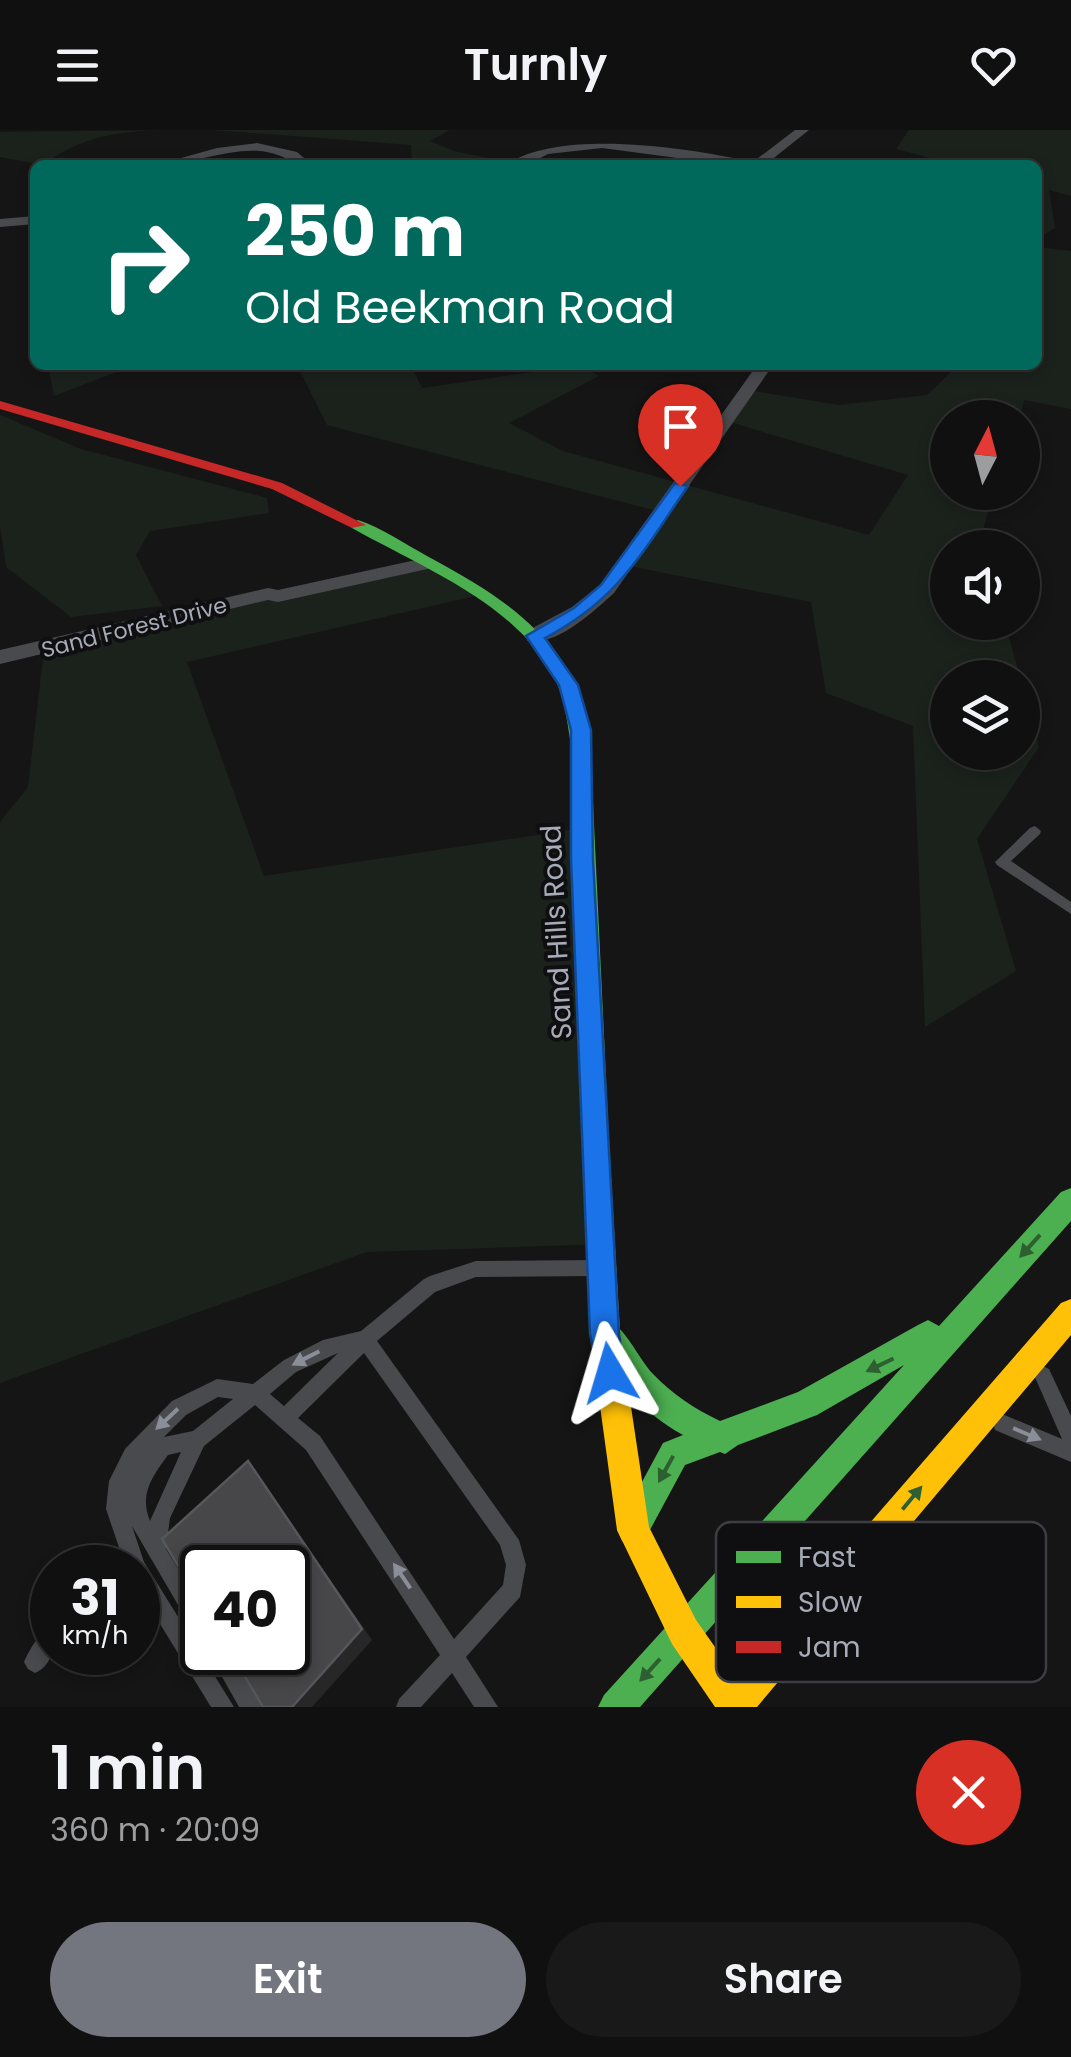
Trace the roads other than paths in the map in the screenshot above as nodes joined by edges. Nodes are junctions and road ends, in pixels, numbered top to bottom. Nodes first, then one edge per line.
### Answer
1 (803, 130) edge
2 (182, 160) edge
3 (299, 160) edge
4 (520, 160) edge
5 (722, 160) edge
6 (764, 160) edge
7 (30, 220) edge
8 (0, 223) edge
9 (761, 370) edge
10 (0, 405) edge
11 (416, 559) junction
12 (535, 636) junction
13 (0, 657) edge
14 (1035, 831) dead end
15 (1071, 909) edge
16 (1071, 1200) edge
17 (602, 1268) junction
18 (989, 1291) junction
19 (1071, 1313) edge
20 (604, 1334) junction
21 (366, 1339) junction
22 (1034, 1356) junction
23 (255, 1393) junction
24 (983, 1415) junction
25 (286, 1417) junction
26 (1071, 1438) edge
27 (197, 1439) junction
28 (724, 1439) junction
29 (1071, 1452) edge
30 (782, 1522) edge
31 (892, 1522) edge
32 (632, 1530) junction
33 (128, 1545) edge
34 (152, 1545) edge
35 (157, 1545) edge
36 (160, 1558) edge
37 (180, 1591) edge
38 (716, 1596) edge
39 (160, 1606) edge
40 (684, 1632) junction
41 (456, 1657) junction
42 (232, 1675) edge
43 (716, 1679) edge
44 (718, 1682) edge
45 (756, 1682) edge
46 (223, 1707) edge
47 (251, 1707) edge
48 (407, 1707) edge
49 (487, 1707) edge
50 (616, 1707) edge
51 (735, 1707) edge

1 - 6 street
2 - 3 street
4 - 5 street
7 - 8 street
9 - 12 street
10 - 11 main road, Sand Hills Road
11 - 12 main road, Sand Hills Road
11 - 13 street, Sand Forest Drive
12 - 17 main road, Sand Hills Road
14 - 15 lane
16 -> 18 main road
17 - 20 main road, Sand Hills Road
17 - 21 lane
18 -> 28 main road
18 - 30 main road
19 - 22 main road
20 - 28 main road
20 - 32 main road, Sand Hills Road
21 -> 23 lane
21 - 25 lane
21 - 41 lane
22 - 24 main road
22 - 26 lane
23 - 25 lane
23 - 27 lane
23 -> 33 lane
24 -> 29 lane
31 -> 24 main road
41 -> 25 lane
27 - 34 lane
27 - 35 lane
28 -> 32 main road
32 - 40 main road, Sand Hills Road
36 - 37 lane
38 - 40 main road
39 - 46 lane
40 - 43 main road, Sand Hills Road
40 -> 50 main road
41 - 48 lane
41 - 49 lane
42 - 47 lane
44 - 51 main road, Sand Hills Road
51 -> 45 main road

